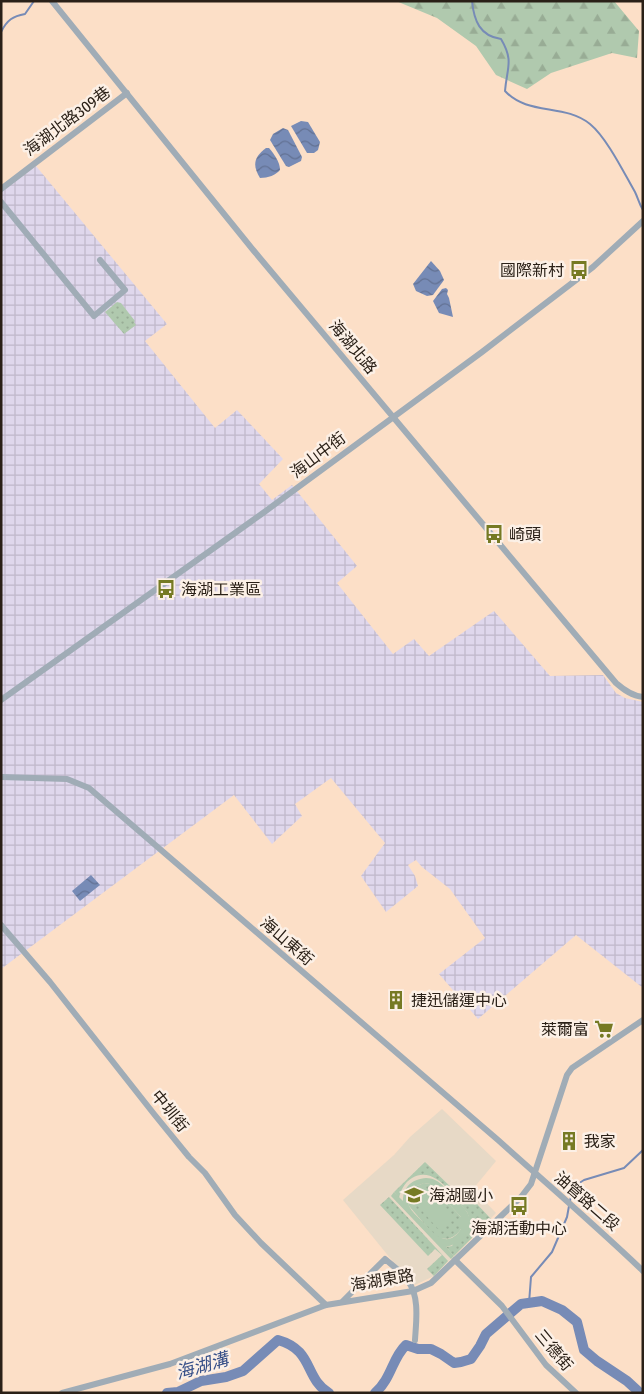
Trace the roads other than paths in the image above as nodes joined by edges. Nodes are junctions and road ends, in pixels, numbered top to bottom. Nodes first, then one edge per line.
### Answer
1 (52, 1) edge
2 (127, 93) junction
3 (1, 189) edge
4 (1, 202) edge
5 (643, 221) edge
6 (100, 260) dead end
7 (394, 417) junction
8 (643, 697) edge
9 (1, 700) edge
10 (1, 776) edge
11 (1, 925) edge
12 (643, 1020) edge
13 (535, 1173) junction
14 (455, 1260) junction
15 (643, 1271) edge
16 (413, 1291) junction
17 (342, 1302) junction
18 (326, 1305) junction
19 (415, 1340) dead end
20 (62, 1393) edge
21 (576, 1393) edge

1 - 2 street, 海湖北路
2 - 3 street, 海湖北路309巷
2 - 7 street, 海湖北路
4 - 6 street
5 - 7 street, 海山中街
7 - 8 street, 海湖北路
7 - 9 street, 海山中街
10 - 13 street, 海山東街
11 - 18 street, 中圳街
12 - 13 street, 海湖東路
13 - 14 street, 海湖東路
13 - 15 street, 油管路二段
14 - 16 street, 海湖東路
14 - 21 street, 三德街
16 - 17 street, 海湖東路
16 - 17 street
16 - 19 street
17 - 18 street, 海湖東路
18 - 20 street, 海湖東路

